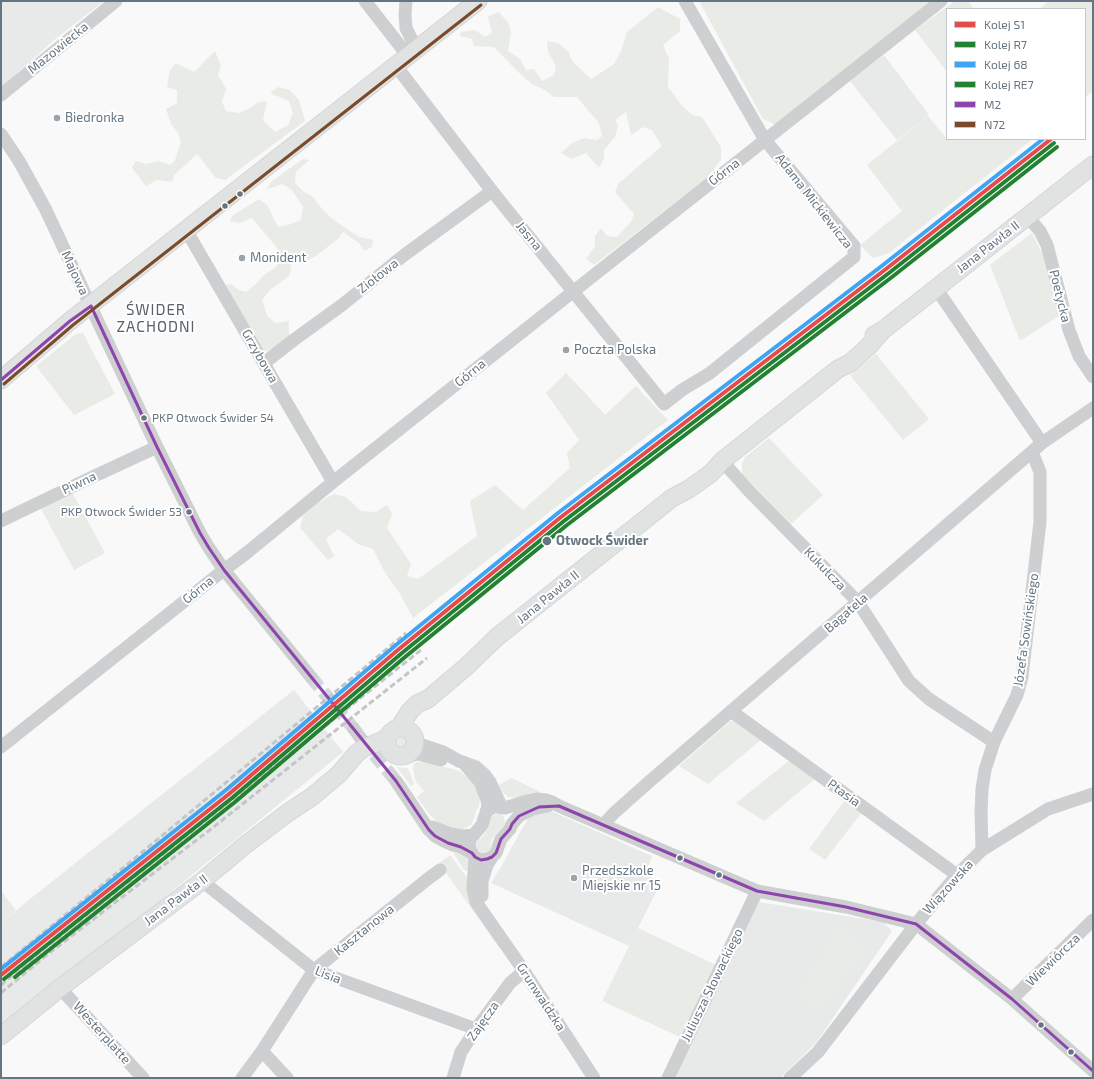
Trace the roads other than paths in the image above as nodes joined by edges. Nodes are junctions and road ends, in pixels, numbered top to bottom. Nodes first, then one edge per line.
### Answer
1 (116, 1) edge
2 (365, 1) edge
3 (406, 1) edge
4 (478, 1) edge
5 (685, 1) edge
6 (941, 1) edge
7 (408, 57) junction
8 (1, 95) edge
9 (1, 134) edge
10 (766, 140) junction
11 (1093, 165) edge
12 (492, 191) junction
13 (1027, 216) junction
14 (186, 230) junction
15 (935, 288) junction
16 (573, 291) junction
17 (90, 306) junction
18 (264, 363) junction
19 (1093, 377) edge
20 (1, 380) edge
21 (664, 404) joint
22 (1093, 408) edge
23 (1042, 443) junction
24 (154, 449) junction
25 (1032, 452) junction
26 (722, 461) junction
27 (333, 482) junction
28 (1, 521) edge
29 (224, 570) junction
30 (858, 602) junction
31 (311, 677) tunnel mouth
32 (731, 711) junction
33 (354, 729) tunnel mouth
34 (403, 734) junction
35 (362, 740) tunnel mouth
36 (994, 742) junction
37 (1, 747) edge
38 (399, 755) junction
39 (350, 762) junction
40 (461, 762) junction
41 (396, 781) tunnel mouth
42 (1093, 794) edge
43 (563, 807) junction
44 (503, 808) junction
45 (486, 812) junction
46 (424, 822) junction
47 (512, 824) junction
48 (604, 824) junction
49 (474, 835) junction
50 (982, 850) junction
51 (474, 855) junction
52 (492, 857) junction
53 (440, 870) dead end
54 (956, 875) junction
55 (202, 882) junction
56 (757, 891) junction
57 (487, 917) junction
58 (1093, 920) edge
59 (916, 924) junction
60 (314, 970) junction
61 (524, 971) junction
62 (60, 988) junction
63 (1012, 999) junction
64 (476, 1028) junction
65 (1, 1036) edge
66 (262, 1051) junction
67 (1093, 1071) edge
68 (143, 1078) edge
69 (242, 1078) edge
70 (287, 1078) edge
71 (453, 1078) edge
72 (594, 1078) edge
73 (668, 1078) edge
74 (790, 1078) edge

1 - 8 street, Mazowiecka
2 - 7 street, Jasna
3 - 7 street
4 - 7 main road
5 - 10 street, Adama Mickiewicza
6 - 10 street, Górna
7 - 12 street, Jasna
7 - 14 main road
9 - 17 street, Majowa
10 - 16 street, Górna
10 - 21 street, Adama Mickiewicza
11 - 13 main road, Jana Pawła II
12 - 16 street, Jasna
12 - 18 street, Ziołowa
13 - 15 main road, Jana Pawła II
13 - 19 street, Poetycka
14 - 17 main road
14 - 18 street, Grzybowa
15 - 23 street
15 - 26 main road, Jana Pawła II
16 - 21 street, Jasna
16 - 27 street, Górna
17 - 20 main road
17 - 24 street, Majowa
18 - 27 street, Grzybowa
22 - 23 street, Bagatela
23 - 25 street, Bagatela
24 - 28 street, Piwna
24 - 29 street, Majowa
25 - 30 street, Bagatela
25 - 36 street, Józefa Sowińskiego
26 - 30 street, Kukułcza
26 - 34 main road, Jana Pawła II
27 - 29 street, Górna
29 - 31 street, Majowa
29 - 37 street, Górna
30 - 32 street, Bagatela
30 - 36 street, Kukułcza
32 - 48 street, Bagatela
32 - 54 street, Ptasia
33 - 35 street
34 - 38 main road
34 - 38 main road
34 - 39 main road, Jana Pawła II
34 - 40 street
36 - 50 street, Józefa Sowińskiego
38 - 39 main road
38 - 40 street
39 - 55 main road, Jana Pawła II
40 - 44 street
40 - 45 street
41 - 46 street
42 - 50 street, Wiązowska
43 - 44 street
43 - 47 street, Grunwaldzka
43 - 48 street
44 - 45 street
44 - 47 street
45 - 49 street
46 - 49 street
46 - 51 street
47 - 52 street, Grunwaldzka
48 - 56 street
49 - 51 street, Grunwaldzka
50 - 54 street, Wiązowska
51 - 52 street
51 - 57 street, Grunwaldzka
52 - 57 street, Grunwaldzka
53 - 60 street, Kasztanowa
54 - 59 street, Wiązowska
55 - 60 street, Lisia
55 - 62 main road, Jana Pawła II
56 - 59 street
56 - 73 street, Juliusza Słowackiego
57 - 61 street, Grunwaldzka
58 - 63 street, Wiewiórcza
59 - 63 street
59 - 74 street, Wiązowska
60 - 64 street, Lisia
60 - 66 street, Kasztanowa
61 - 64 street, Zajęcza
61 - 72 street, Grunwaldzka
62 - 65 main road, Jana Pawła II
62 - 68 street, Westerplatte
63 - 67 street
64 - 71 street, Zajęcza
66 - 69 street, Kasztanowa
66 - 70 street

